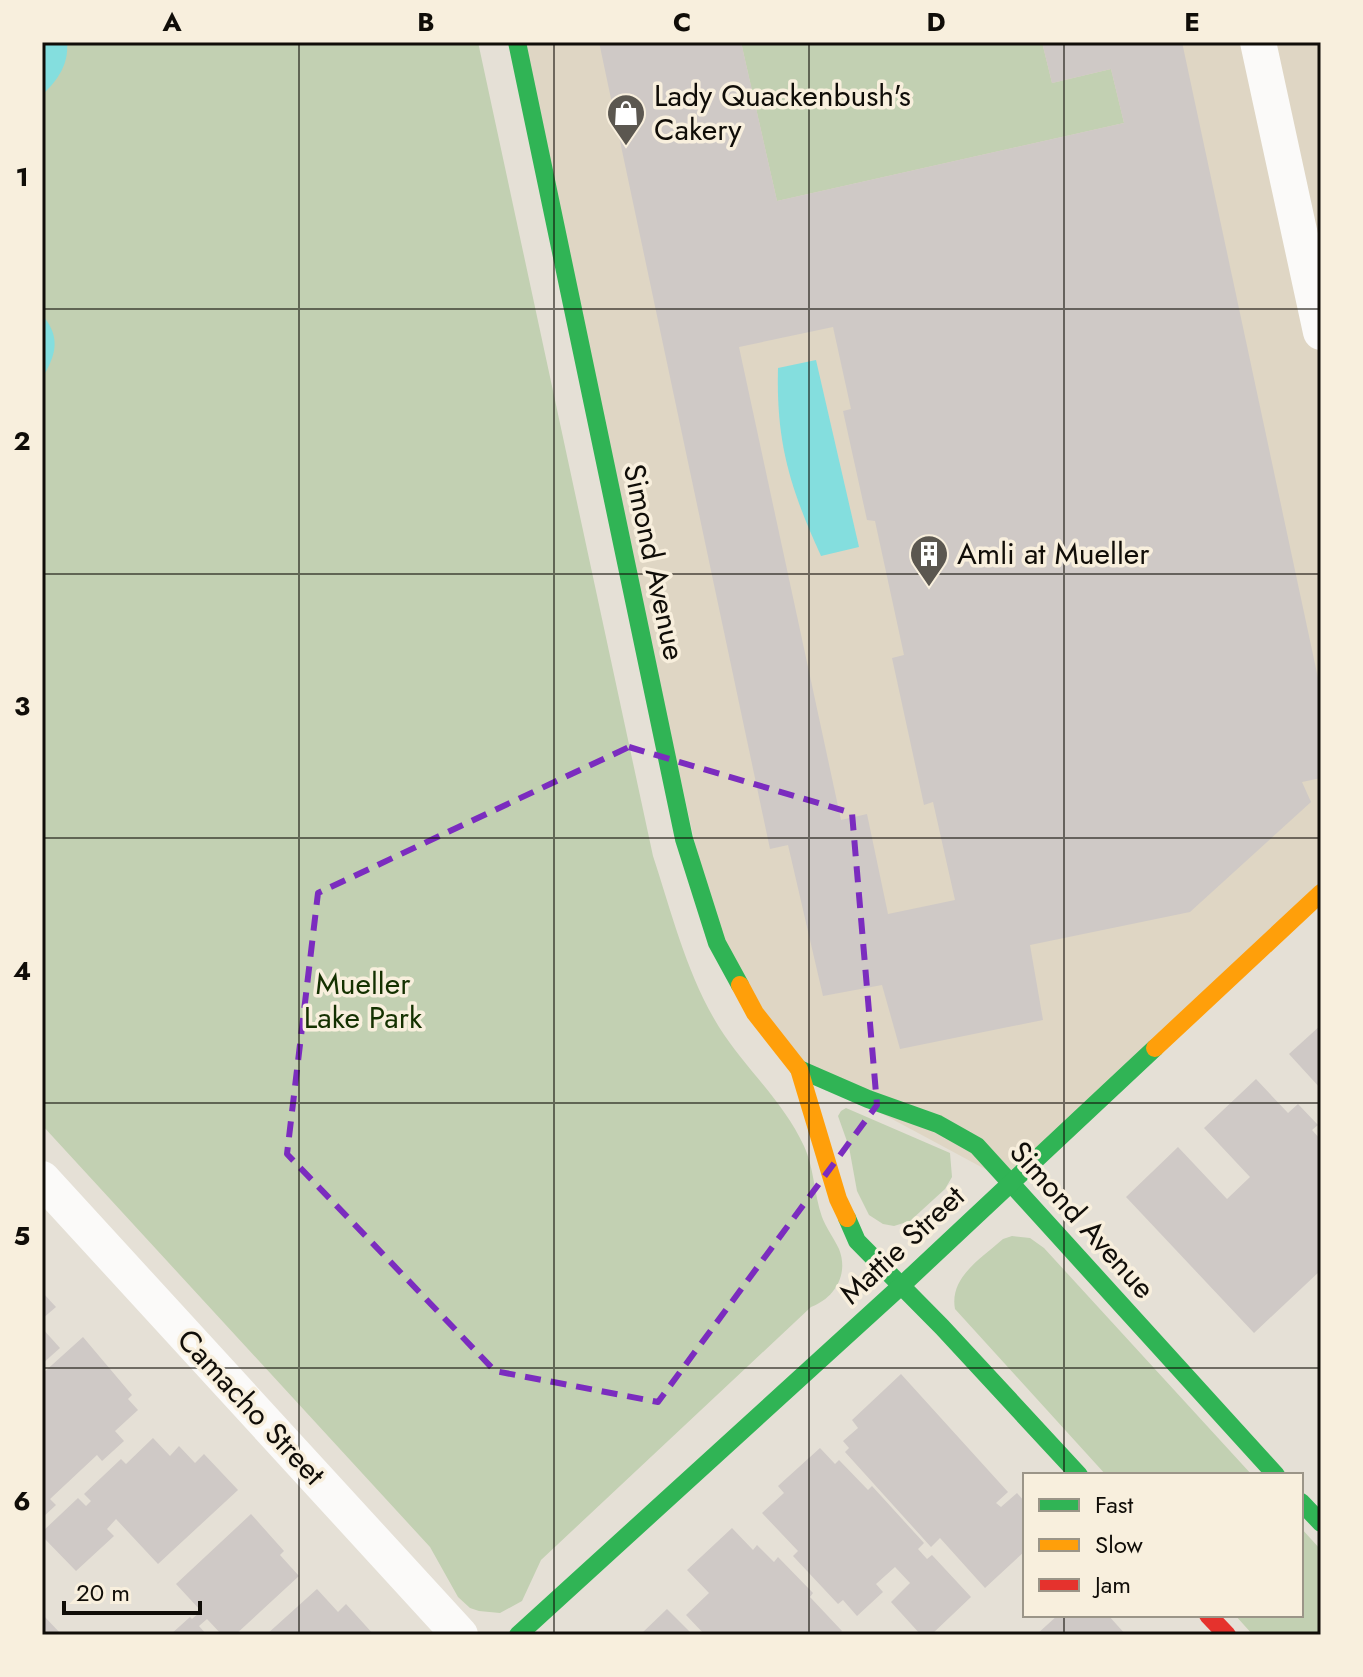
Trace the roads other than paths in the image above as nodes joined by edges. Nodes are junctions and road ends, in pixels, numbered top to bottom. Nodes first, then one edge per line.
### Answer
1 (517, 42) edge
2 (1258, 42) edge
3 (1321, 332) edge
4 (1321, 893) edge
5 (799, 1069) junction
6 (42, 1179) edge
7 (1011, 1183) junction
8 (901, 1286) junction
9 (1077, 1473) edge
10 (1274, 1473) edge
11 (1303, 1504) edge
12 (1321, 1523) edge
13 (1210, 1617) edge
14 (460, 1635) edge
15 (518, 1635) edge
16 (1227, 1635) edge

1 - 5 street, Simond Avenue
2 - 3 street
4 - 7 street, Mattie Street
5 - 7 street, Simond Avenue
5 - 8 street, Simond Avenue
6 - 14 street, Camacho Street
7 - 8 street, Mattie Street
7 - 10 street, Simond Avenue
8 - 9 street, Simond Avenue
8 - 15 street, Mattie Street
11 - 12 street
13 - 16 street

